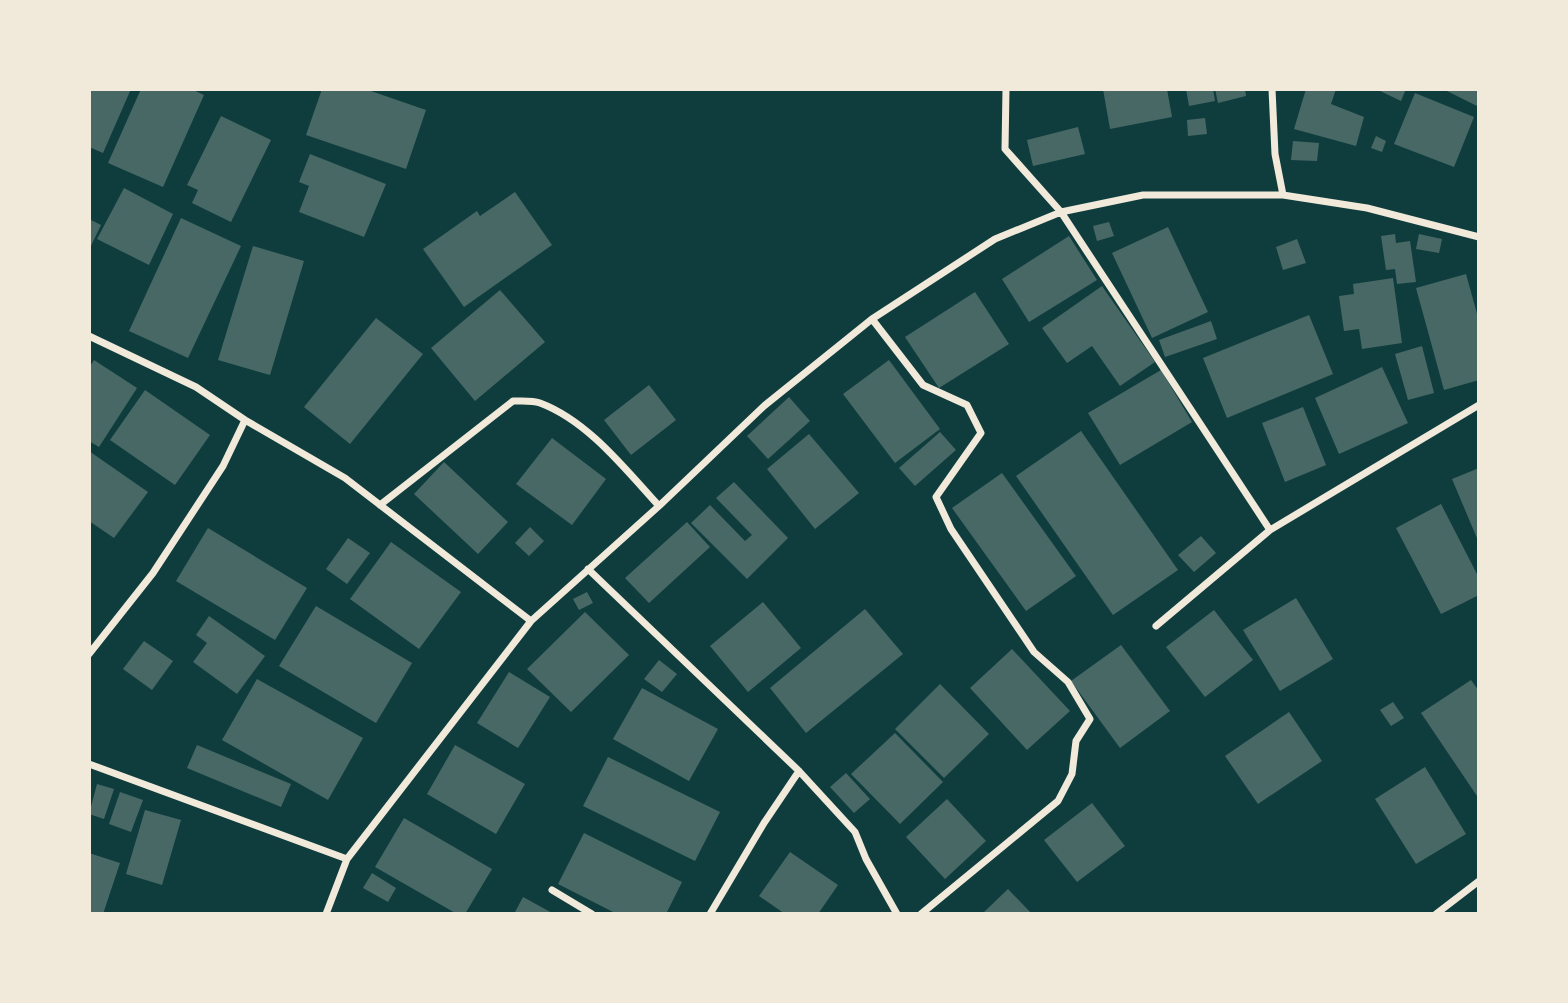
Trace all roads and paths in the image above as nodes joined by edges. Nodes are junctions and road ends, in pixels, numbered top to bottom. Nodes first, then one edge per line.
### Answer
1 (1006, 89) edge
2 (1272, 89) edge
3 (1283, 195) junction
4 (1061, 212) junction
5 (1479, 237) edge
6 (872, 319) junction
7 (89, 335) edge
8 (1479, 405) edge
9 (245, 420) junction
10 (380, 505) junction
11 (659, 506) junction
12 (1270, 530) junction
13 (588, 569) junction
14 (531, 621) junction
15 (1156, 626) dead end
16 (89, 653) edge
17 (89, 764) edge
18 (799, 771) junction
19 (347, 859) junction
20 (1479, 881) edge
21 (552, 890) dead end
22 (326, 914) edge
23 (592, 914) edge
24 (710, 914) edge
25 (897, 914) edge
26 (921, 914) edge
27 (1436, 914) edge

1 - 4 street
2 - 3 street
3 - 4 street
3 - 5 street
4 - 6 street
4 - 12 street
6 - 11 street
6 - 26 street
7 - 9 street
8 - 12 street
9 - 10 street
9 - 16 street
10 - 11 street
10 - 14 street
11 - 13 street
12 - 15 street
13 - 14 street
13 - 18 street
14 - 19 street
17 - 19 street
18 - 24 street
18 - 25 street
19 - 22 street
20 - 27 street
21 - 23 street

